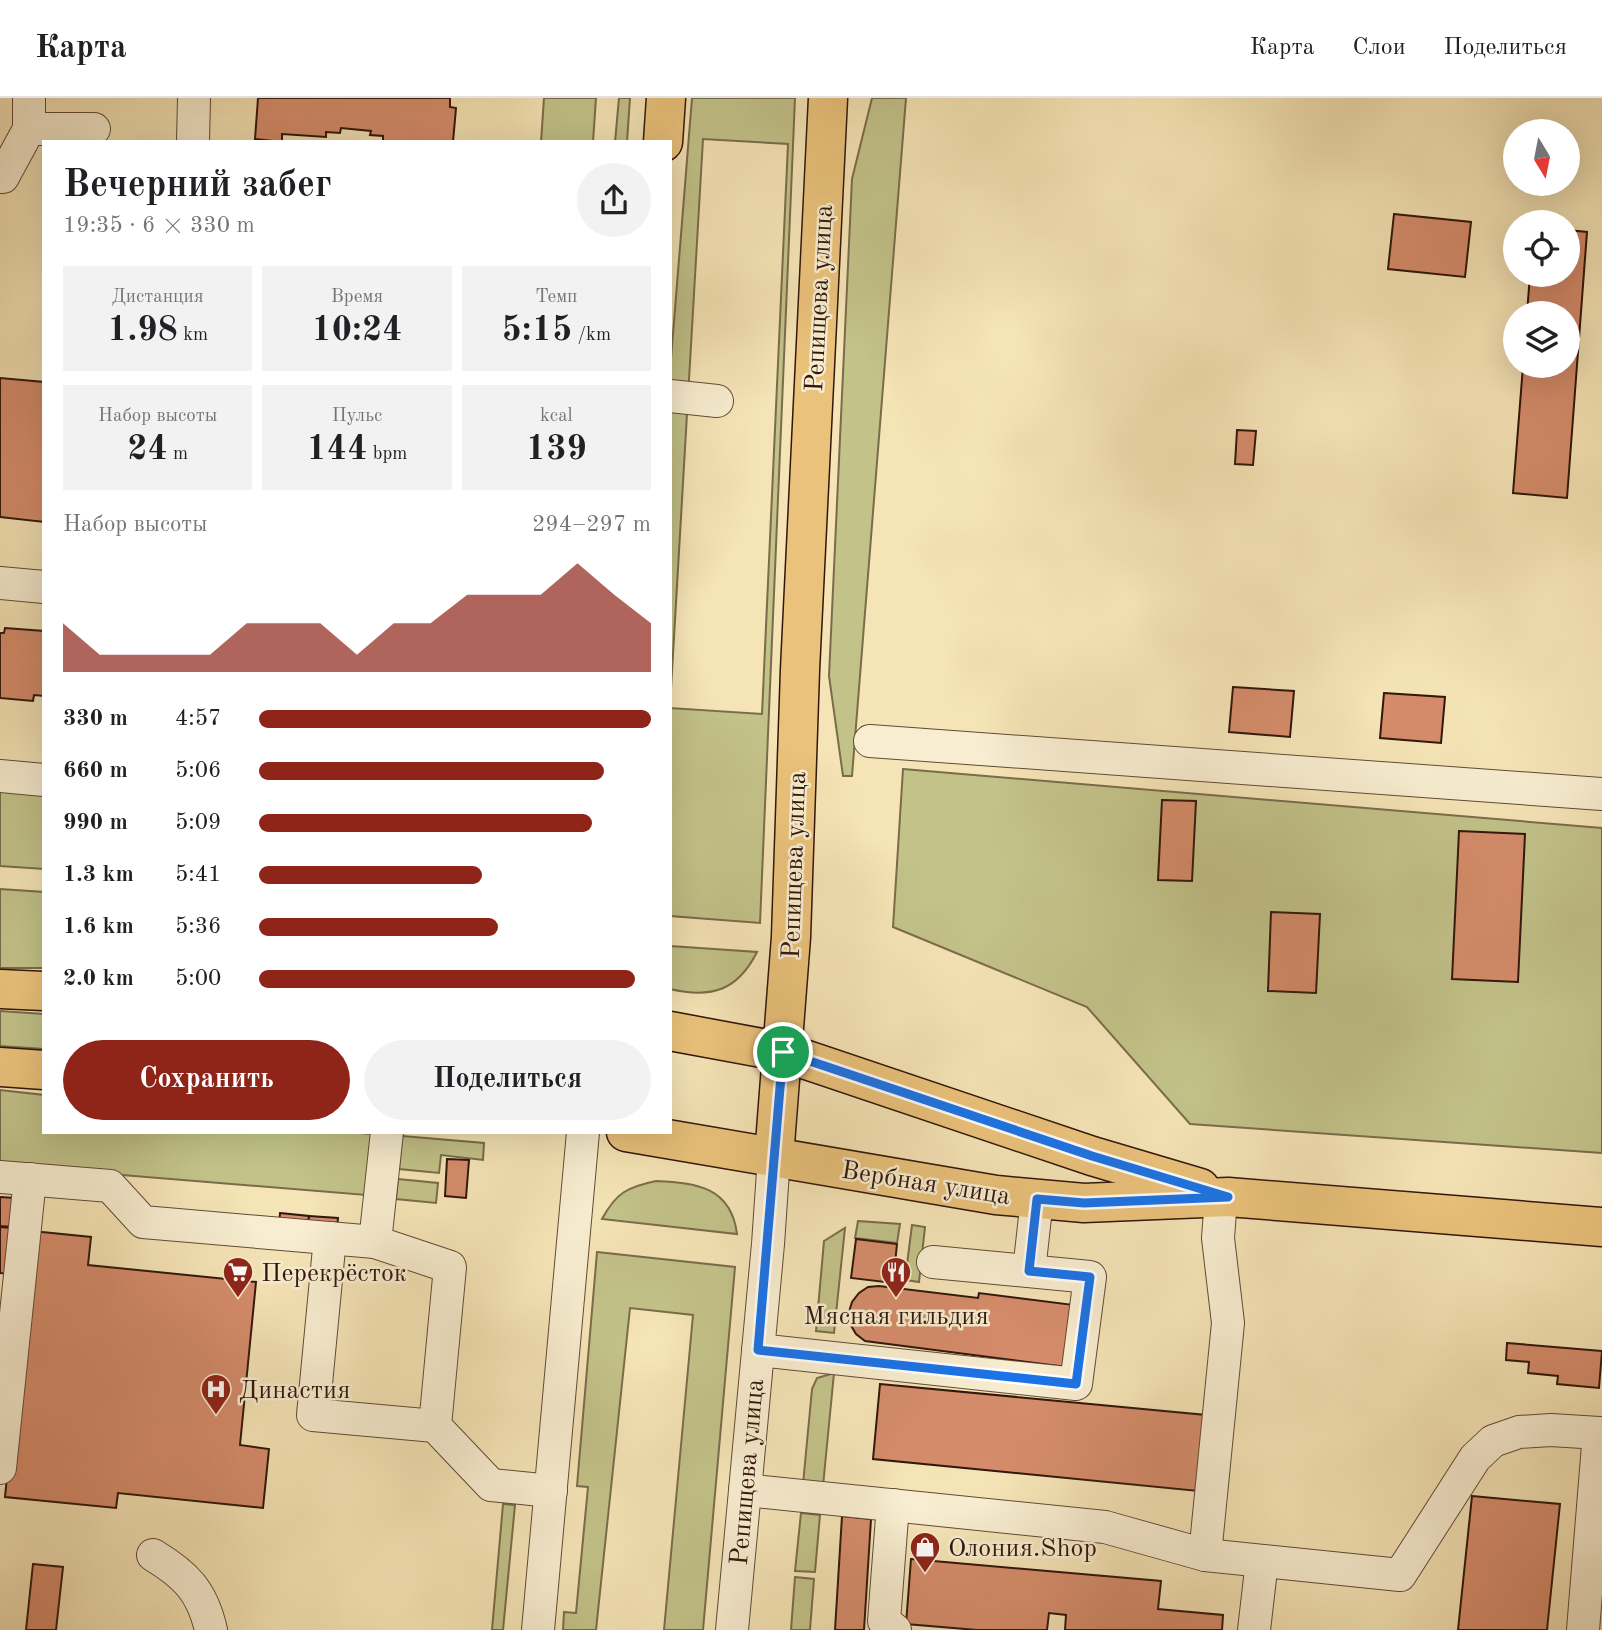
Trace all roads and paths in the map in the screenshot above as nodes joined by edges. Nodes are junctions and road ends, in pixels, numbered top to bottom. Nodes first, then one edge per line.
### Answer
1 (194, 98) edge
2 (666, 98) edge
3 (849, 98) edge
4 (29, 113) edge
5 (827, 116) edge
6 (94, 129) dead end
7 (193, 140) edge
8 (663, 140) edge
9 (0, 177) edge
10 (672, 396) edge
11 (717, 401) dead end
12 (0, 583) edge
13 (42, 587) edge
14 (870, 741) dead end
15 (0, 776) edge
16 (42, 780) edge
17 (1602, 794) edge
18 (0, 989) edge
19 (42, 991) edge
20 (672, 1031) edge
21 (783, 1052) junction
22 (0, 1067) edge
23 (42, 1070) edge
24 (387, 1134) edge
25 (583, 1134) edge
26 (638, 1134) edge
27 (774, 1157) junction
28 (15, 1178) edge
29 (1225, 1197) junction
30 (1037, 1199) junction
31 (1602, 1227) edge
32 (330, 1238) junction
33 (375, 1242) junction
34 (933, 1262) dead end
35 (1029, 1271) junction
36 (758, 1350) junction
37 (435, 1426) junction
38 (0, 1468) edge
39 (745, 1490) junction
40 (551, 1491) junction
41 (893, 1505) junction
42 (153, 1555) dead end
43 (1205, 1555) junction
44 (1262, 1561) junction
45 (211, 1630) edge
46 (538, 1630) edge
47 (732, 1630) edge
48 (895, 1630) edge
49 (1254, 1630) edge
50 (1583, 1630) edge

1 - 7 street
2 - 8 main road
3 - 5 street
4 - 6 street
4 - 9 street
5 - 21 main road, Репищева улица
10 - 11 street
12 - 13 street
14 - 17 street
15 - 16 street
18 - 19 main road
20 - 21 main road, Вербная улица
21 - 27 main road, Репищева улица
21 - 29 main road, Вербная улица
22 - 23 main road
24 - 33 street
25 - 40 street
26 - 27 main road, Вербная улица
27 - 30 main road, Вербная улица
27 - 36 street, Репищева улица
28 - 32 street
28 - 38 street
29 - 30 main road, Вербная улица
29 - 31 main road, Вербная улица
29 - 43 street
30 - 35 street
32 - 33 street
32 - 37 street
33 - 37 street
34 - 35 street
35 - 36 street
36 - 39 street, Репищева улица
37 - 40 street
39 - 41 street
39 - 47 street, Репищева улица
40 - 46 street
41 - 43 street
41 - 48 street
42 - 45 street
43 - 44 street
44 - 49 street
44 - 50 street

